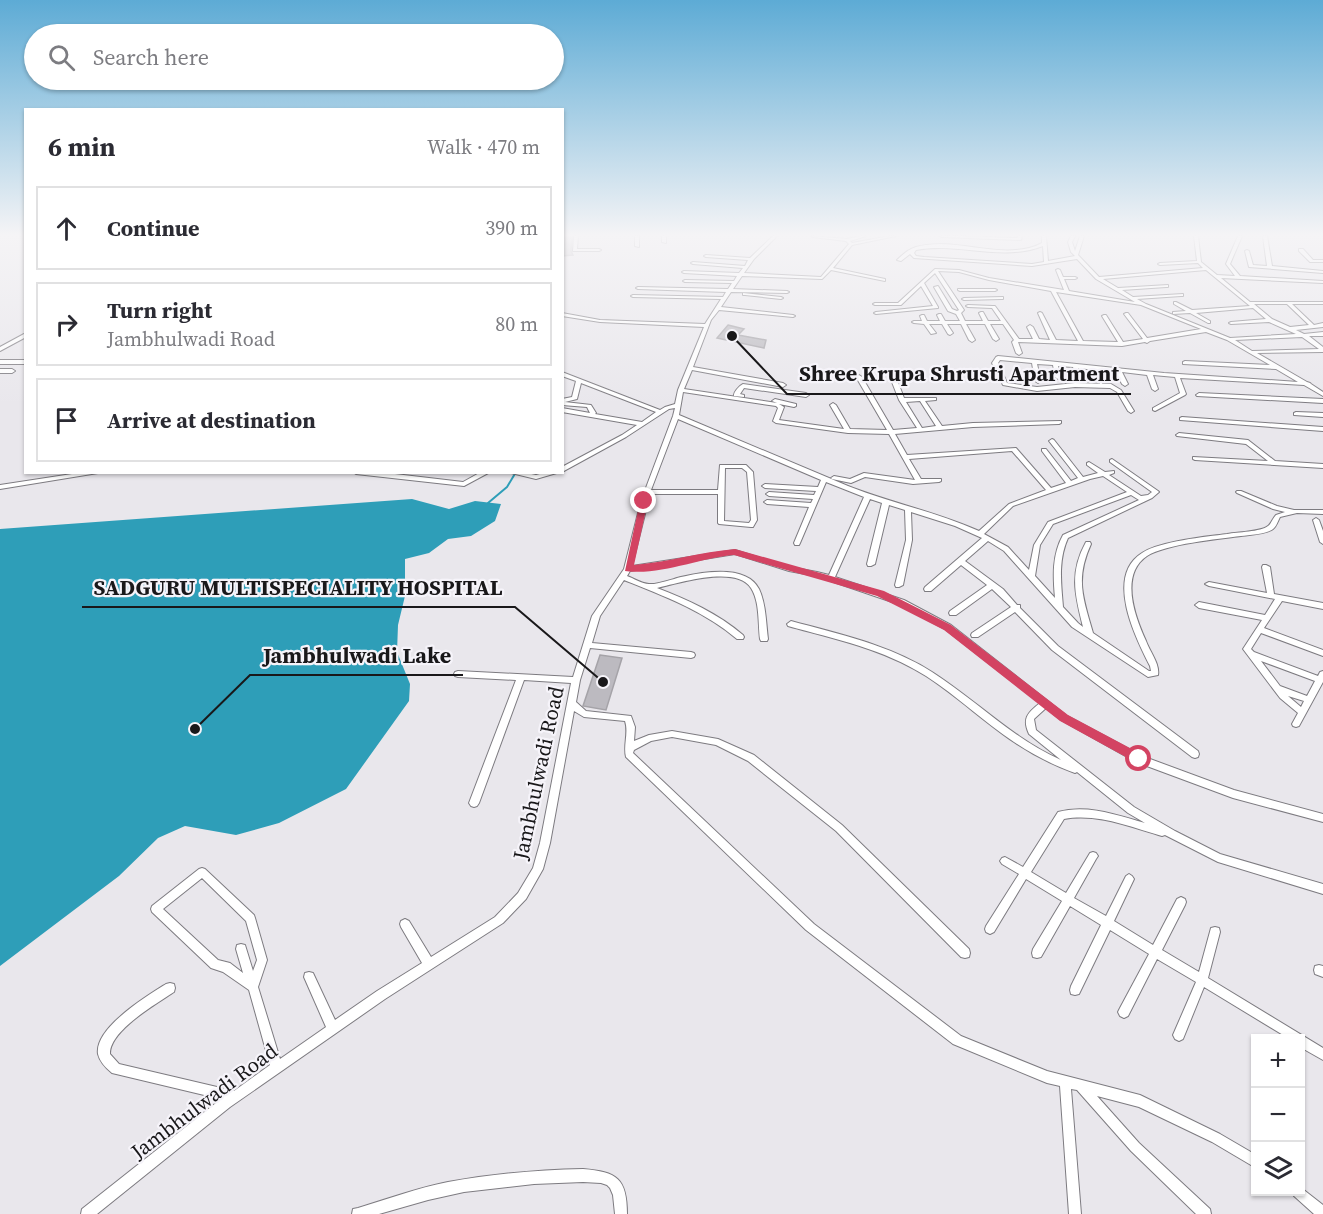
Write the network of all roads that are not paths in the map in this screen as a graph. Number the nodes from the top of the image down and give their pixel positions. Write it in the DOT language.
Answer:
graph roads {
  1 [pos="655,293"];
  2 [pos="728,293"];
  3 [pos="768,293"];
  4 [pos="912,293"];
  5 [pos="927,293"];
  6 [pos="939,293"];
  7 [pos="951,293"];
  8 [pos="997,293"];
  9 [pos="1054,293"];
  10 [pos="1071,293"];
  11 [pos="1124,293"];
  12 [pos="1236,293"];
  13 [pos="1181,295"];
  14 [pos="633,296"];
  15 [pos="781,298"];
  16 [pos="1001,298"];
  17 [pos="1133,298"];
  18 [pos="964,299"];
  19 [pos="1176,303"];
  20 [pos="1288,303"];
  21 [pos="1323,303"];
  22 [pos="874,304"];
  23 [pos="899,304"];
  24 [pos="1005,304"];
  25 [pos="1144,304"];
  26 [pos="1251,305"];
  27 [pos="968,306"];
  28 [pos="718,308"];
  29 [pos="905,310"];
  30 [pos="1189,311"];
  31 [pos="876,313"];
  32 [pos="958,313"];
  33 [pos="981,313"];
  34 [pos="1040,313"];
  35 [pos="1175,313"];
  36 [pos="564,314"];
  37 [pos="1126,314"];
  38 [pos="939,315"];
  39 [pos="793,316"];
  40 [pos="922,316"];
  41 [pos="1104,316"];
  42 [pos="1270,320"];
  43 [pos="914,321"];
  44 [pos="1208,322"];
  45 [pos="927,323"];
  46 [pos="946,323"];
  47 [pos="1005,323"];
  48 [pos="1231,323"];
  49 [pos="964,324"];
  50 [pos="986,324"];
  51 [pos="1323,325"];
  52 [pos="707,326"];
  53 [pos="1313,326"];
  54 [pos="1030,327"];
  55 [pos="1288,329"];
  56 [pos="1207,330"];
  57 [pos="933,333"];
  58 [pos="950,333"];
  59 [pos="1323,334"];
  60 [pos="24,335"];
  61 [pos="1305,336"];
  62 [pos="996,339"];
  63 [pos="1229,339"];
  64 [pos="972,340"];
  65 [pos="1017,340"];
  66 [pos="1037,341"];
  67 [pos="1148,341"];
  68 [pos="1054,342"];
  69 [pos="1082,343"];
  70 [pos="1122,344"];
  71 [pos="0,349"];
  72 [pos="1323,349"];
  73 [pos="1251,352"];
  74 [pos="1019,353"];
  75 [pos="0,362"];
  76 [pos="24,362"];
  77 [pos="1034,362"];
  78 [pos="1185,363"];
  79 [pos="1055,364"];
  80 [pos="1202,364"];
  81 [pos="1075,366"];
  82 [pos="1280,367"];
  83 [pos="690,368"];
  84 [pos="1097,368"];
  85 [pos="1118,370"];
  86 [pos="0,371"];
  87 [pos="12,371"];
  88 [pos="1149,373"];
  89 [pos="564,375"];
  90 [pos="1177,376"];
  91 [pos="860,377"];
  92 [pos="893,377"];
  93 [pos="1058,377"];
  94 [pos="1211,379"];
  95 [pos="579,380"];
  96 [pos="1081,380"];
  97 [pos="1038,381"];
  98 [pos="1101,382"];
  99 [pos="1125,384"];
  100 [pos="1308,384"];
  101 [pos="783,385"];
  102 [pos="1155,389"];
  103 [pos="681,390"];
  104 [pos="1323,394"];
  105 [pos="806,395"];
  106 [pos="1199,395"];
  107 [pos="734,396"];
  108 [pos="934,399"];
  109 [pos="902,400"];
  110 [pos="922,400"];
  111 [pos="1323,400"];
  112 [pos="564,401"];
  113 [pos="564,401"];
  114 [pos="678,405"];
  115 [pos="794,405"];
  116 [pos="833,405"];
  117 [pos="1155,409"];
  118 [pos="564,410"];
  119 [pos="1131,411"];
  120 [pos="661,412"];
  121 [pos="593,413"];
  122 [pos="1296,414"];
  123 [pos="1323,415"];
  124 [pos="676,416"];
  125 [pos="1182,419"];
  126 [pos="1059,422"];
  127 [pos="644,424"];
  128 [pos="940,428"];
  129 [pos="1323,429"];
  130 [pos="921,430"];
  131 [pos="848,431"];
  132 [pos="893,432"];
  133 [pos="1179,435"];
  134 [pos="1052,441"];
  135 [pos="1044,450"];
  136 [pos="906,457"];
  137 [pos="1196,458"];
  138 [pos="1112,461"];
  139 [pos="1272,461"];
  140 [pos="1089,464"];
  141 [pos="1323,466"];
  142 [pos="564,469"];
  143 [pos="1112,472"];
  144 [pos="88,474"];
  145 [pos="374,474"];
  146 [pos="483,474"];
  147 [pos="520,474"];
  148 [pos="548,474"];
  149 [pos="1102,474"];
  150 [pos="825,478"];
  151 [pos="1082,478"];
  152 [pos="939,480"];
  153 [pos="919,481"];
  154 [pos="1069,483"];
  155 [pos="765,486"];
  156 [pos="0,487"];
  157 [pos="1050,491"];
  158 [pos="648,492"];
  159 [pos="721,492"];
  160 [pos="1239,492"];
  161 [pos="819,493"];
  162 [pos="1130,493"];
  163 [pos="868,496"];
  164 [pos="1150,497"];
  165 [pos="886,502"];
  166 [pos="814,505"];
  167 [pos="908,510"];
  168 [pos="1294,512"];
  169 [pos="1323,512"];
  170 [pos="1316,520"];
  171 [pos="983,536"];
  172 [pos="1322,539"];
  173 [pos="797,543"];
  174 [pos="1088,544"];
  175 [pos="962,562"];
  176 [pos="871,564"];
  177 [pos="1266,567"];
  178 [pos="628,568"];
  179 [pos="1030,577"];
  180 [pos="623,578"];
  181 [pos="831,578"];
  182 [pos="1209,584"];
  183 [pos="898,585"];
  184 [pos="992,585"];
  185 [pos="648,587"];
  186 [pos="928,589"];
  187 [pos="1275,596"];
  188 [pos="1199,605"];
  189 [pos="1323,606"];
  190 [pos="1017,607"];
  191 [pos="1059,608"];
  192 [pos="953,613"];
  193 [pos="1266,618"];
  194 [pos="791,624"];
  195 [pos="1259,629"];
  196 [pos="1089,634"];
  197 [pos="975,635"];
  198 [pos="740,637"];
  199 [pos="764,639"];
  200 [pos="587,645"];
  201 [pos="1323,653"];
  202 [pos="691,655"];
  203 [pos="1252,655"];
  204 [pos="458,674"];
  205 [pos="521,677"];
  206 [pos="1322,677"];
  207 [pos="576,680"];
  208 [pos="1277,689"];
  209 [pos="1309,700"];
  210 [pos="572,704"];
  211 [pos="1045,704"];
  212 [pos="1302,712"];
  213 [pos="1296,724"];
  214 [pos="629,748"];
  215 [pos="1195,754"];
  216 [pos="1081,771"];
  217 [pos="474,803"];
  218 [pos="1323,818"];
  219 [pos="1172,834"];
  220 [pos="1093,856"];
  221 [pos="1005,861"];
  222 [pos="1024,873"];
  223 [pos="1129,879"];
  224 [pos="1323,889"];
  225 [pos="1066,898"];
  226 [pos="1181,902"];
  227 [pos="405,924"];
  228 [pos="1109,924"];
  229 [pos="990,929"];
  230 [pos="1215,932"];
  231 [pos="241,949"];
  232 [pos="1155,952"];
  233 [pos="965,953"];
  234 [pos="1037,953"];
  235 [pos="429,964"];
  236 [pos="309,978"];
  237 [pos="1202,980"];
  238 [pos="253,987"];
  239 [pos="170,988"];
  240 [pos="1075,990"];
  241 [pos="1124,1012"];
  242 [pos="333,1029"];
  243 [pos="1291,1034"];
  244 [pos="1179,1035"];
  245 [pos="1305,1043"];
  246 [pos="1323,1054"];
  247 [pos="277,1068"];
  248 [pos="1065,1082"];
  249 [pos="1080,1085"];
  250 [pos="236,1097"];
  251 [pos="1251,1159"];
  252 [pos="1304,1196"];
  253 [pos="1323,1213"];
  254 [pos="87,1214"];
  255 [pos="358,1214"];
  256 [pos="621,1214"];
  257 [pos="1075,1214"];
  258 [pos="1205,1214"];
  1 -- 14 [label="street"];
  2 -- 28 [label="street, Jambhulwadi Road"];
  3 -- 15 [label="street"];
  4 -- 23 [label="street"];
  5 -- 29 [label="street"];
  6 -- 32 [label="street"];
  7 -- 32 [label="street"];
  8 -- 16 [label="street"];
  9 -- 69 [label="street"];
  10 -- 25 [label="street"];
  11 -- 17 [label="street"];
  12 -- 26 [label="street"];
  13 -- 17 [label="street"];
  16 -- 18 [label="street"];
  16 -- 24 [label="street"];
  17 -- 25 [label="street"];
  19 -- 30 [label="street"];
  20 -- 21 [label="street"];
  20 -- 26 [label="street"];
  20 -- 53 [label="street"];
  22 -- 23 [label="street"];
  23 -- 29 [label="street"];
  25 -- 56 [label="street"];
  26 -- 30 [label="street"];
  26 -- 42 [label="street"];
  27 -- 47 [label="street"];
  28 -- 39 [label="street"];
  28 -- 52 [label="street, Jambhulwadi Road"];
  29 -- 31 [label="street"];
  30 -- 35 [label="street"];
  30 -- 44 [label="street"];
  32 -- 49 [label="street"];
  33 -- 50 [label="street"];
  34 -- 68 [label="street"];
  36 -- 52 [label="street"];
  37 -- 67 [label="street"];
  38 -- 46 [label="street"];
  40 -- 45 [label="street"];
  41 -- 70 [label="street"];
  42 -- 48 [label="street"];
  42 -- 55 [label="street"];
  43 -- 45 [label="street"];
  45 -- 46 [label="street"];
  45 -- 57 [label="street"];
  46 -- 49 [label="street"];
  46 -- 58 [label="street"];
  47 -- 50 [label="street"];
  47 -- 65 [label="street"];
  49 -- 50 [label="street"];
  49 -- 64 [label="street"];
  50 -- 62 [label="street"];
  51 -- 53 [label="street"];
  52 -- 83 [label="street, Jambhulwadi Road"];
  53 -- 55 [label="street"];
  54 -- 66 [label="street"];
  55 -- 61 [label="street"];
  56 -- 63 [label="street"];
  56 -- 67 [label="street"];
  59 -- 61 [label="street"];
  60 -- 71 [label="street"];
  61 -- 63 [label="street"];
  61 -- 72 [label="street"];
  63 -- 73 [label="street"];
  65 -- 66 [label="street"];
  65 -- 74 [label="street"];
  66 -- 68 [label="street"];
  67 -- 70 [label="street"];
  68 -- 69 [label="street"];
  69 -- 70 [label="street"];
  72 -- 73 [label="street"];
  73 -- 82 [label="street"];
  75 -- 76 [label="street"];
  77 -- 79 [label="street"];
  77 -- 97 [label="street"];
  77 -- 119 [label="street"];
  78 -- 80 [label="street"];
  79 -- 81 [label="street"];
  79 -- 93 [label="street"];
  80 -- 82 [label="street"];
  80 -- 94 [label="street"];
  81 -- 84 [label="street"];
  81 -- 96 [label="street"];
  82 -- 100 [label="street"];
  83 -- 101 [label="street"];
  83 -- 103 [label="street, Jambhulwadi Road"];
  84 -- 85 [label="street"];
  84 -- 98 [label="street"];
  85 -- 88 [label="street"];
  85 -- 99 [label="street"];
  86 -- 87 [label="street"];
  88 -- 90 [label="street"];
  88 -- 102 [label="street"];
  89 -- 95 [label="street"];
  90 -- 94 [label="street"];
  90 -- 117 [label="street"];
  91 -- 132 [label="street"];
  92 -- 109 [label="street"];
  94 -- 100 [label="street"];
  95 -- 112 [label="street"];
  95 -- 120 [label="street"];
  100 -- 104 [label="street"];
  103 -- 107 [label="street"];
  103 -- 114 [label="street, Jambhulwadi Road"];
  105 -- 107 [label="street"];
  106 -- 111 [label="street"];
  107 -- 115 [label="street"];
  107 -- 131 [label="street"];
  108 -- 110 [label="street"];
  109 -- 110 [label="street"];
  109 -- 130 [label="street"];
  110 -- 128 [label="street"];
  113 -- 121 [label="street"];
  114 -- 120 [label="street"];
  114 -- 124 [label="street, Jambhulwadi Road"];
  116 -- 131 [label="street"];
  118 -- 121 [label="street"];
  120 -- 127 [label="street"];
  121 -- 127 [label="street"];
  122 -- 123 [label="street"];
  124 -- 150 [label="street"];
  124 -- 158 [label="street, Jambhulwadi Road"];
  125 -- 129 [label="street"];
  126 -- 128 [label="street"];
  127 -- 142 [label="street"];
  128 -- 130 [label="street"];
  130 -- 132 [label="street"];
  131 -- 132 [label="street"];
  132 -- 136 [label="street"];
  133 -- 139 [label="street"];
  134 -- 151 [label="street"];
  135 -- 154 [label="street"];
  136 -- 153 [label="street"];
  136 -- 157 [label="street"];
  137 -- 139 [label="street"];
  138 -- 164 [label="street"];
  139 -- 141 [label="street"];
  140 -- 149 [label="street"];
  143 -- 149 [label="street"];
  144 -- 156 [label="street"];
  145 -- 146 [label="street"];
  147 -- 148 [label="street"];
  149 -- 151 [label="street"];
  149 -- 162 [label="street"];
  150 -- 153 [label="street"];
  150 -- 161 [label="street"];
  150 -- 163 [label="street"];
  151 -- 154 [label="street"];
  152 -- 153 [label="street"];
  154 -- 157 [label="street"];
  155 -- 161 [label="street"];
  157 -- 171 [label="street"];
  158 -- 159 [label="street"];
  158 -- 178 [label="street, Jambhulwadi Road"];
  159 -- 159 [label="street"];
  160 -- 168 [label="street"];
  161 -- 166 [label="street"];
  161 -- 166 [label="street"];
  162 -- 164 [label="street"];
  162 -- 179 [label="street"];
  163 -- 165 [label="street"];
  163 -- 181 [label="street"];
  164 -- 191 [label="street"];
  165 -- 167 [label="street"];
  165 -- 176 [label="street"];
  166 -- 173 [label="street"];
  167 -- 171 [label="street"];
  167 -- 183 [label="street"];
  168 -- 169 [label="street"];
  168 -- 196 [label="street"];
  170 -- 172 [label="street"];
  171 -- 175 [label="street"];
  171 -- 179 [label="street"];
  174 -- 196 [label="street"];
  175 -- 184 [label="street"];
  175 -- 186 [label="street"];
  177 -- 187 [label="street"];
  178 -- 180 [label="street, Jambhulwadi Road"];
  178 -- 181 [label="street"];
  179 -- 191 [label="street"];
  180 -- 185 [label="street"];
  180 -- 200 [label="street, Jambhulwadi Road"];
  181 -- 211 [label="street"];
  182 -- 187 [label="street"];
  184 -- 190 [label="street"];
  184 -- 192 [label="street"];
  185 -- 198 [label="street"];
  185 -- 199 [label="street"];
  187 -- 189 [label="street"];
  187 -- 193 [label="street"];
  188 -- 193 [label="street"];
  190 -- 197 [label="street"];
  190 -- 215 [label="street"];
  191 -- 196 [label="street"];
  193 -- 195 [label="street"];
  194 -- 216 [label="street"];
  195 -- 201 [label="street"];
  195 -- 203 [label="street"];
  200 -- 202 [label="street"];
  200 -- 207 [label="street, Jambhulwadi Road"];
  203 -- 206 [label="street"];
  203 -- 208 [label="street"];
  204 -- 205 [label="street"];
  205 -- 207 [label="street"];
  205 -- 217 [label="street"];
  206 -- 209 [label="street"];
  207 -- 210 [label="street, Jambhulwadi Road"];
  208 -- 209 [label="street"];
  208 -- 212 [label="street"];
  209 -- 212 [label="street"];
  210 -- 214 [label="street"];
  210 -- 235 [label="street, Jambhulwadi Road"];
  211 -- 216 [label="street"];
  211 -- 218 [label="street"];
  212 -- 213 [label="street"];
  214 -- 233 [label="street"];
  214 -- 248 [label="street"];
  216 -- 219 [label="street"];
  219 -- 222 [label="street"];
  219 -- 224 [label="street"];
  220 -- 225 [label="street"];
  221 -- 222 [label="street"];
  222 -- 225 [label="street"];
  222 -- 229 [label="street"];
  223 -- 228 [label="street"];
  225 -- 228 [label="street"];
  225 -- 234 [label="street"];
  226 -- 232 [label="street"];
  227 -- 235 [label="street"];
  228 -- 232 [label="street"];
  228 -- 240 [label="street"];
  230 -- 237 [label="street"];
  231 -- 238 [label="street"];
  232 -- 237 [label="street"];
  232 -- 241 [label="street"];
  235 -- 242 [label="street, Jambhulwadi Road"];
  236 -- 242 [label="street"];
  237 -- 243 [label="street"];
  237 -- 244 [label="street"];
  238 -- 238 [label="street"];
  238 -- 247 [label="street"];
  239 -- 250 [label="street"];
  242 -- 247 [label="street, Jambhulwadi Road"];
  245 -- 246 [label="street"];
  247 -- 250 [label="street, Jambhulwadi Road"];
  248 -- 249 [label="street"];
  248 -- 257 [label="street"];
  249 -- 251 [label="street"];
  249 -- 258 [label="street"];
  250 -- 254 [label="street, Jambhulwadi Road"];
  252 -- 253 [label="street"];
  255 -- 256 [label="street"];
}
